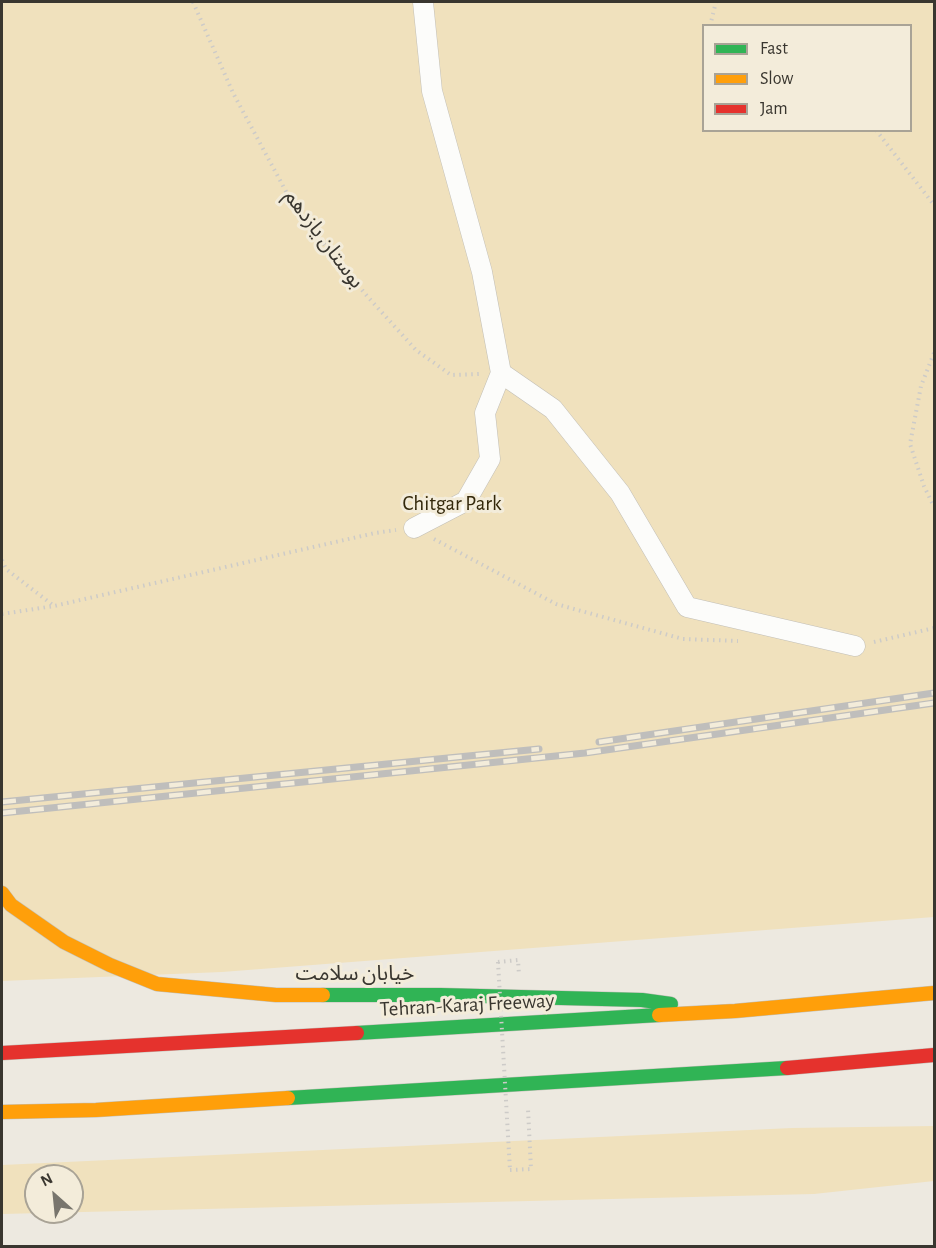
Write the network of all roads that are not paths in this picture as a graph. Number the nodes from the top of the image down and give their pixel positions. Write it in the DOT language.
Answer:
graph roads {
  1 [pos="423,2"];
  2 [pos="501,373"];
  3 [pos="414,528"];
  4 [pos="855,646"];
  5 [pos="2,893"];
  6 [pos="934,993"];
  7 [pos="735,1011"];
  8 [pos="2,1053"];
  9 [pos="934,1055"];
  10 [pos="2,1112"];
  1 -- 2 [label="street"];
  2 -- 3 [label="street"];
  2 -- 4 [label="street"];
  5 -- 7 [label="main road, خیابان سلامت"];
  6 -- 7 [label="main road, Tehran-Karaj Freeway"];
  7 -- 8 [label="main road, Tehran-Karaj Freeway"];
  9 -- 10 [label="main road"];
}
